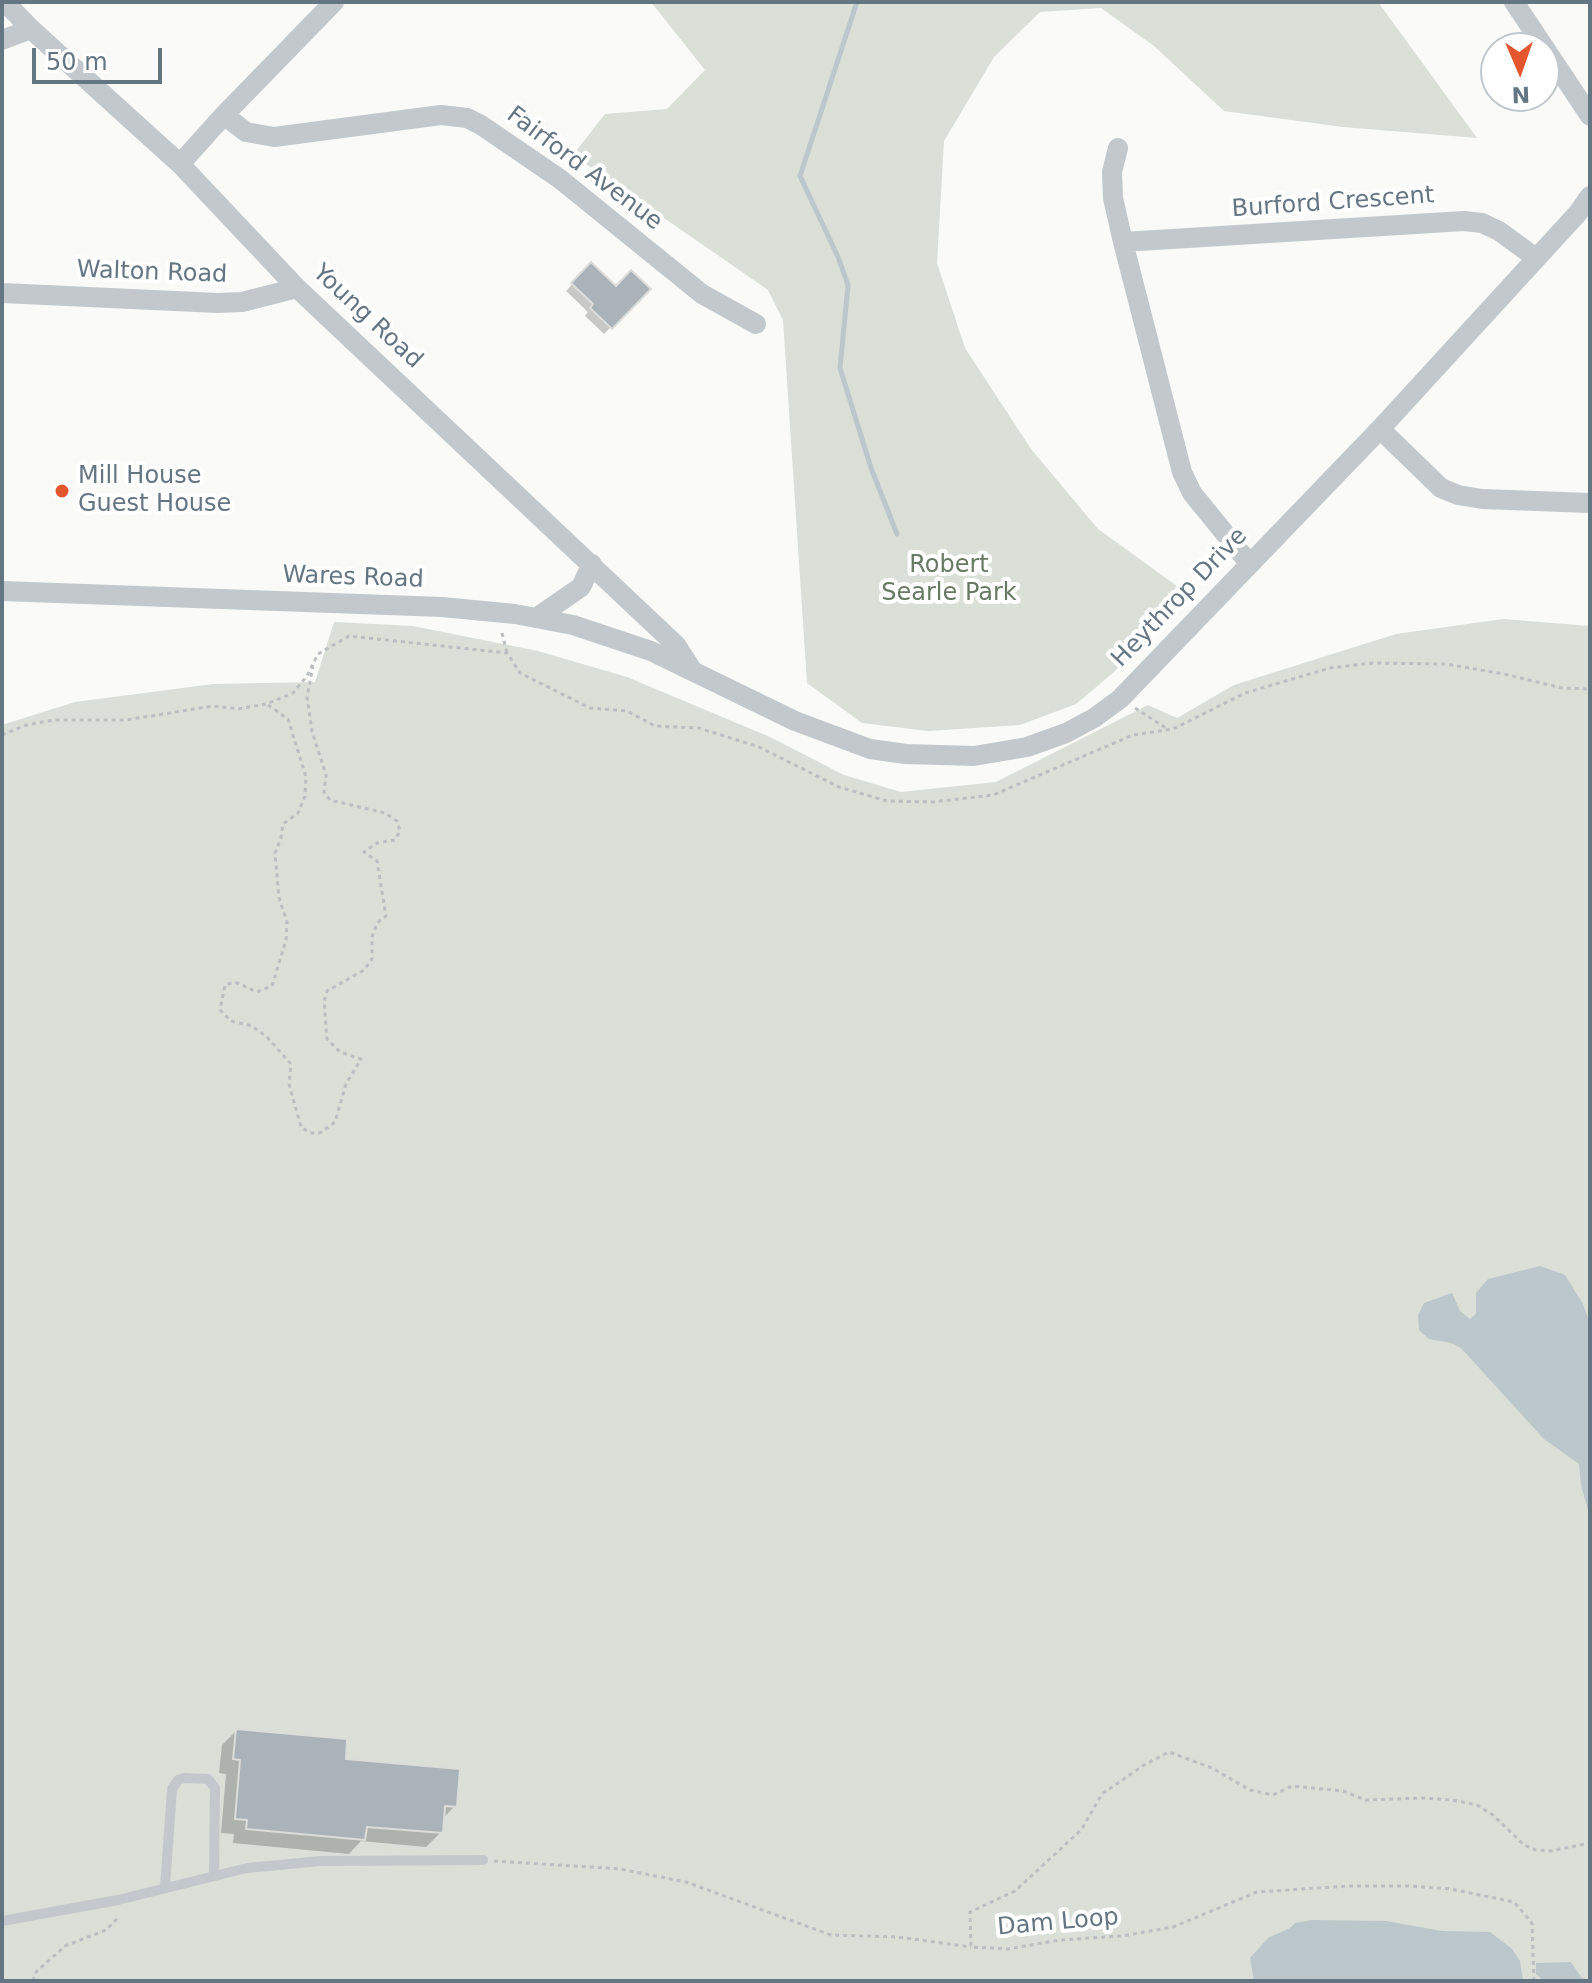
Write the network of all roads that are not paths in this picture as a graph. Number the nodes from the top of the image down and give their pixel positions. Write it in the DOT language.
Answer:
graph roads {
  1 [pos="5,2"];
  2 [pos="334,2"];
  3 [pos="1514,2"];
  4 [pos="31,29"];
  5 [pos="2,40"];
  6 [pos="224,115"];
  7 [pos="1590,116"];
  8 [pos="1118,148"];
  9 [pos="180,164"];
  10 [pos="1586,211"];
  11 [pos="1123,242"];
  12 [pos="1536,258"];
  13 [pos="297,288"];
  14 [pos="2,293"];
  15 [pos="756,324"];
  16 [pos="1380,429"];
  17 [pos="1590,503"];
  18 [pos="1249,563"];
  19 [pos="592,564"];
  20 [pos="2,591"];
  21 [pos="536,618"];
  22 [pos="692,670"];
  23 [pos="483,1860"];
  24 [pos="214,1875"];
  25 [pos="165,1887"];
  26 [pos="2,1921"];
  1 -- 4 [label="street, Young Road"];
  2 -- 6 [label="street"];
  3 -- 7 [label="street"];
  4 -- 5 [label="street"];
  4 -- 9 [label="street, Young Road"];
  6 -- 9 [label="street"];
  6 -- 15 [label="street, Fairford Avenue"];
  8 -- 11 [label="street"];
  9 -- 13 [label="street, Young Road"];
  10 -- 12 [label="street, Heythrop Drive"];
  11 -- 12 [label="street, Burford Crescent"];
  11 -- 18 [label="street"];
  12 -- 16 [label="street, Heythrop Drive"];
  13 -- 14 [label="street, Walton Road"];
  13 -- 19 [label="street, Young Road"];
  16 -- 17 [label="street"];
  16 -- 18 [label="street, Heythrop Drive"];
  18 -- 22 [label="street, Heythrop Drive"];
  19 -- 21 [label="street"];
  19 -- 22 [label="street, Young Road"];
  20 -- 21 [label="street, Wares Road"];
  21 -- 22 [label="street, Wares Road"];
  23 -- 24 [label="lane"];
  24 -- 25 [label="lane"];
  24 -- 25 [label="lane"];
  25 -- 26 [label="lane"];
}
